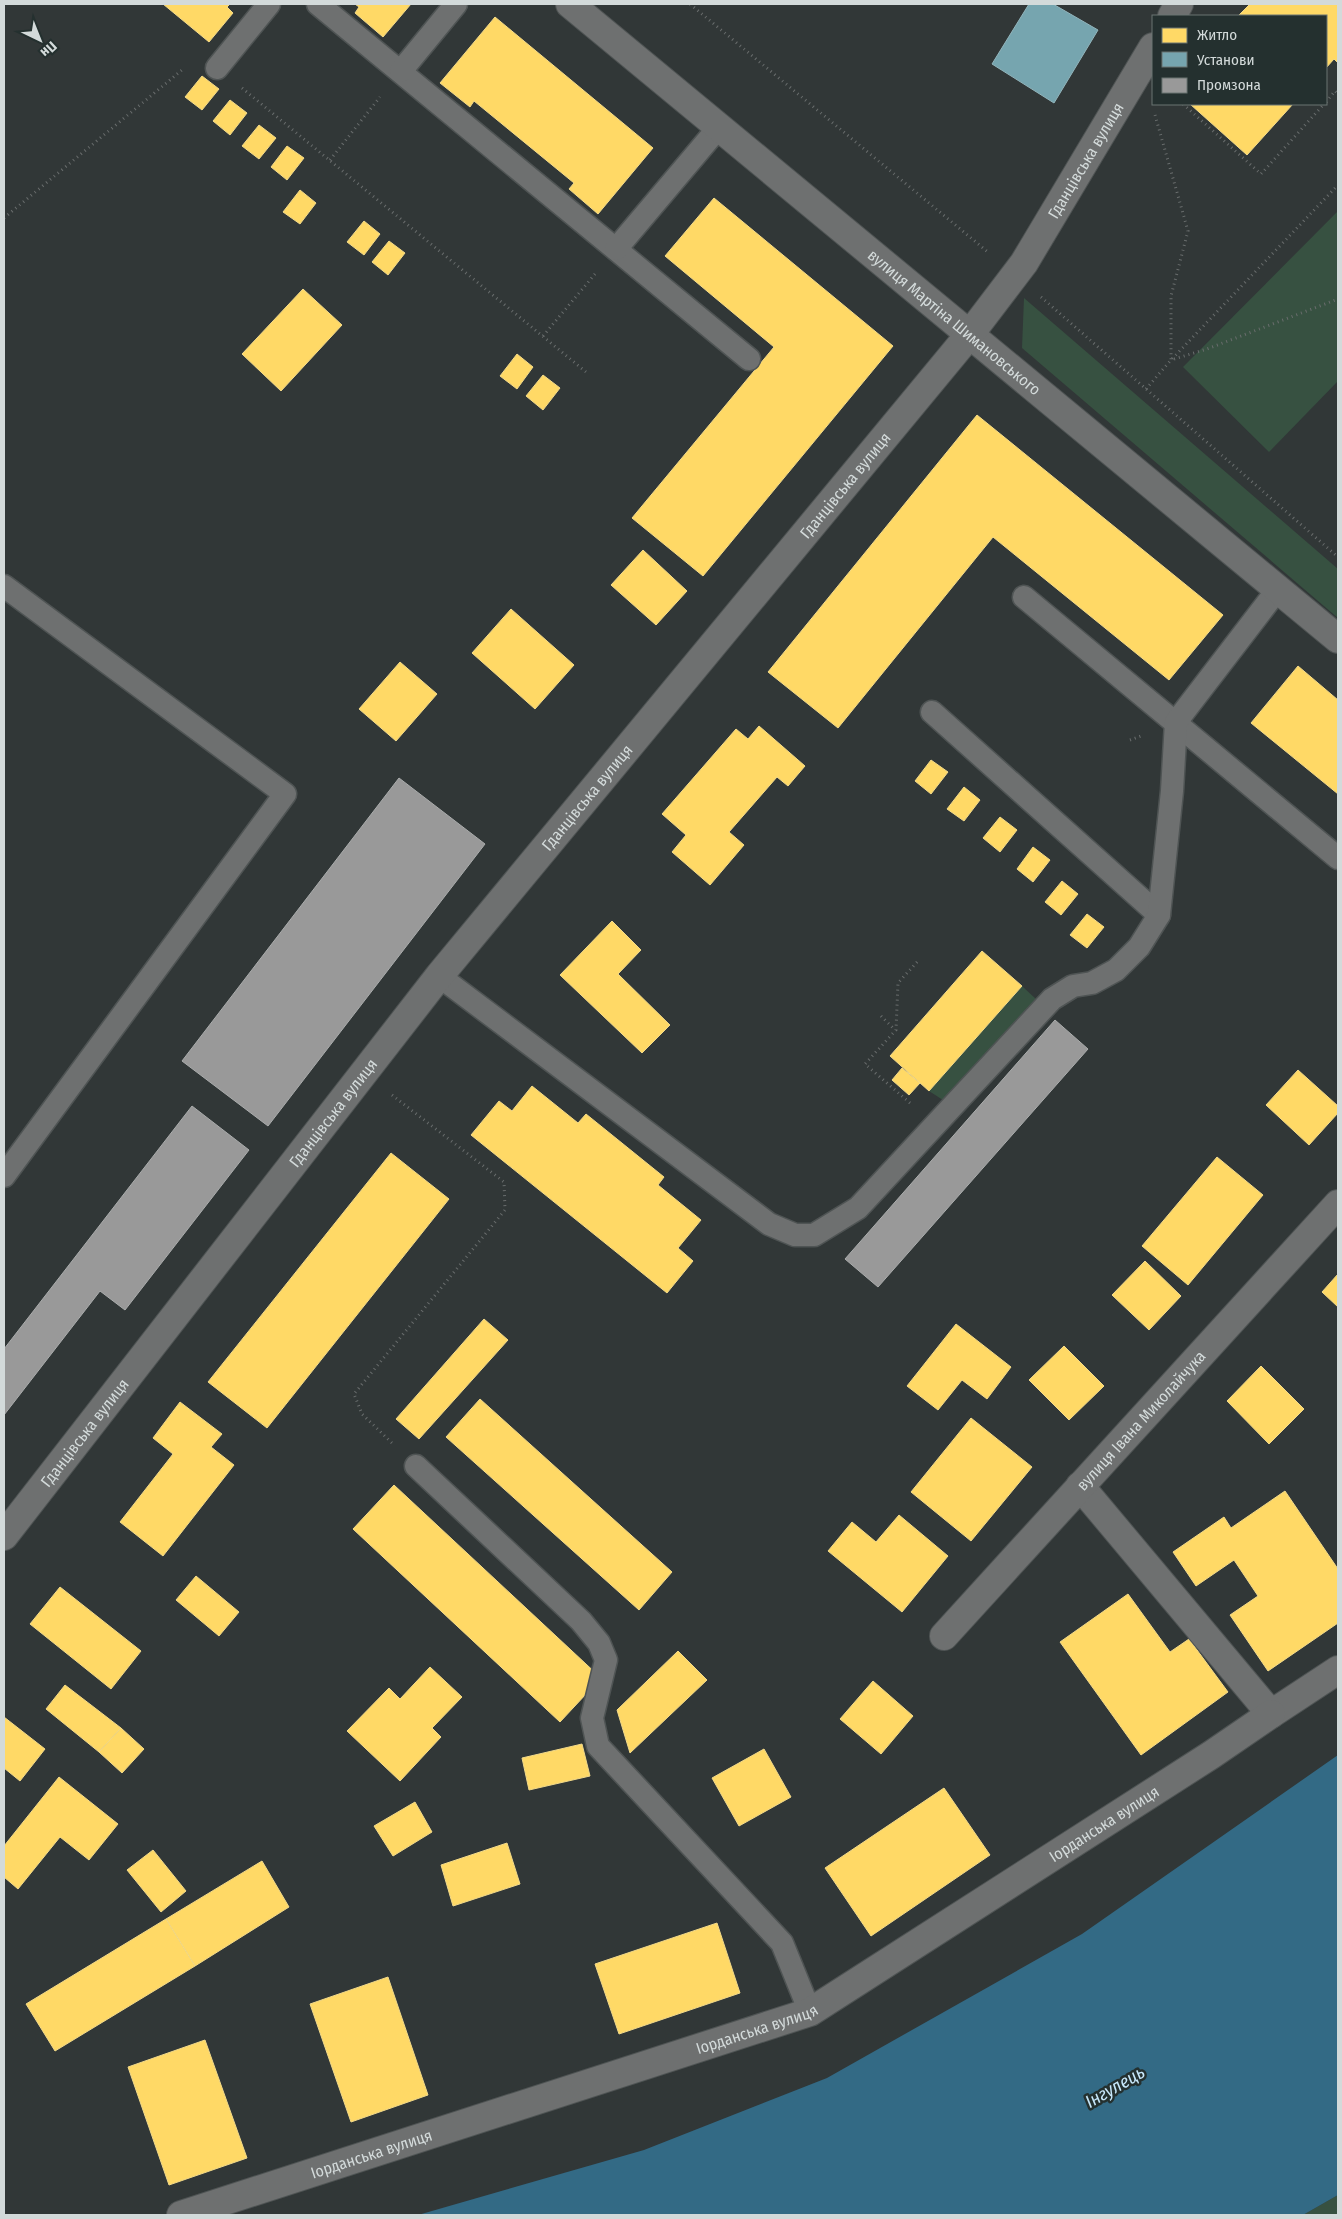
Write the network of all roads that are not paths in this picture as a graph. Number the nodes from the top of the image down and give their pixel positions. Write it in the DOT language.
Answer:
graph roads {
  1 [pos="269,4"];
  2 [pos="318,4"];
  3 [pos="456,4"];
  4 [pos="570,4"];
  5 [pos="1179,4"];
  6 [pos="1173,15"];
  7 [pos="1147,57"];
  8 [pos="217,68"];
  9 [pos="401,71"];
  10 [pos="719,127"];
  11 [pos="616,249"];
  12 [pos="970,334"];
  13 [pos="750,359"];
  14 [pos="4,586"];
  15 [pos="1278,589"];
  16 [pos="1024,597"];
  17 [pos="1338,639"];
  18 [pos="932,712"];
  19 [pos="1176,722"];
  20 [pos="1338,858"];
  21 [pos="1159,915"];
  22 [pos="439,976"];
  23 [pos="4,1176"];
  24 [pos="1338,1204"];
  25 [pos="416,1466"];
  26 [pos="1080,1486"];
  27 [pos="4,1536"];
  28 [pos="944,1636"];
  29 [pos="1338,1670"];
  30 [pos="1271,1714"];
  31 [pos="810,2012"];
  32 [pos="181,2215"];
  1 -- 8 [label="lane"];
  2 -- 9 [label="lane"];
  3 -- 9 [label="lane"];
  4 -- 10 [label="street, вулиця Мартіна Шимановського"];
  5 -- 6 [label="street"];
  7 -- 12 [label="street, Гданцівська вулиця"];
  9 -- 11 [label="lane"];
  10 -- 11 [label="lane"];
  10 -- 12 [label="street, вулиця Мартіна Шимановського"];
  11 -- 13 [label="lane"];
  12 -- 15 [label="street, вулиця Мартіна Шимановського"];
  12 -- 22 [label="street, Гданцівська вулиця"];
  14 -- 23 [label="lane"];
  15 -- 17 [label="street, вулиця Мартіна Шимановського"];
  15 -- 19 [label="lane"];
  16 -- 19 [label="lane"];
  18 -- 21 [label="lane"];
  19 -- 20 [label="lane"];
  19 -- 21 [label="lane"];
  21 -- 22 [label="lane"];
  22 -- 27 [label="street, Гданцівська вулиця"];
  24 -- 26 [label="street, вулиця Івана Миколайчука"];
  25 -- 31 [label="lane"];
  26 -- 28 [label="street, вулиця Івана Миколайчука"];
  26 -- 30 [label="street"];
  29 -- 30 [label="street, Іорданська вулиця"];
  30 -- 31 [label="street, Іорданська вулиця"];
  31 -- 32 [label="street, Іорданська вулиця"];
}
